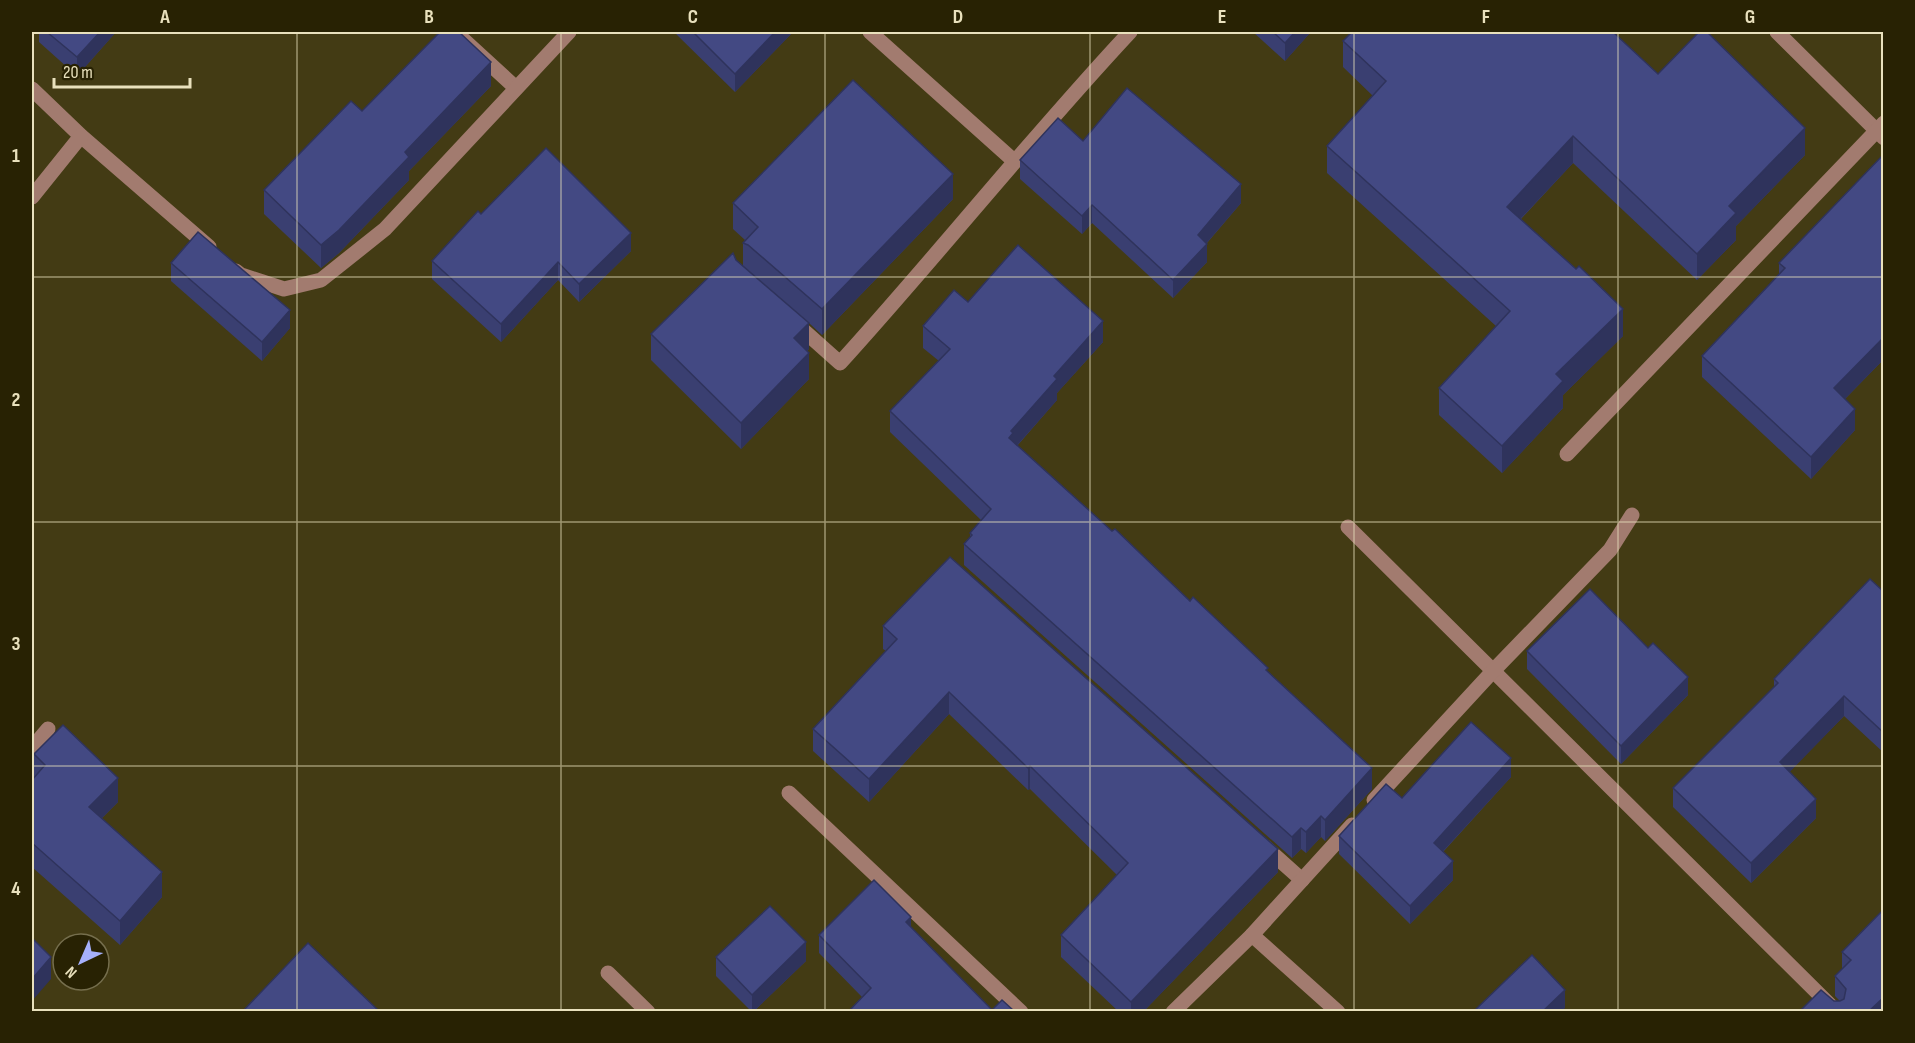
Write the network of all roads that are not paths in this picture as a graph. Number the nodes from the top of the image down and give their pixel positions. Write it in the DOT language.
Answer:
graph roads {
  1 [pos="455,32"];
  2 [pos="568,32"];
  3 [pos="870,32"];
  4 [pos="1130,32"];
  5 [pos="1777,32"];
  6 [pos="516,88"];
  7 [pos="32,89"];
  8 [pos="1881,131"];
  9 [pos="81,136"];
  10 [pos="1014,161"];
  11 [pos="32,197"];
  12 [pos="784,313"];
  13 [pos="1567,454"];
  14 [pos="1632,515"];
  15 [pos="1348,527"];
  16 [pos="1493,671"];
  17 [pos="48,729"];
  18 [pos="32,748"];
  19 [pos="789,793"];
  20 [pos="1252,836"];
  21 [pos="1302,880"];
  22 [pos="1252,935"];
  23 [pos="608,974"];
  24 [pos="648,1011"];
  25 [pos="1021,1011"];
  26 [pos="1173,1011"];
  27 [pos="1338,1011"];
  28 [pos="1837,1011"];
  1 -- 6 [label="street"];
  2 -- 6 [label="street"];
  3 -- 10 [label="street"];
  4 -- 10 [label="street"];
  5 -- 8 [label="street"];
  6 -- 9 [label="street"];
  7 -- 9 [label="street"];
  8 -- 13 [label="street"];
  9 -- 11 [label="street"];
  10 -- 12 [label="street"];
  14 -- 16 [label="street"];
  15 -- 16 [label="street"];
  16 -- 21 [label="street"];
  16 -- 28 [label="street"];
  17 -- 18 [label="street"];
  19 -- 25 [label="street"];
  20 -- 21 [label="street"];
  21 -- 22 [label="street"];
  22 -- 26 [label="street"];
  22 -- 27 [label="street"];
  23 -- 24 [label="street"];
}
